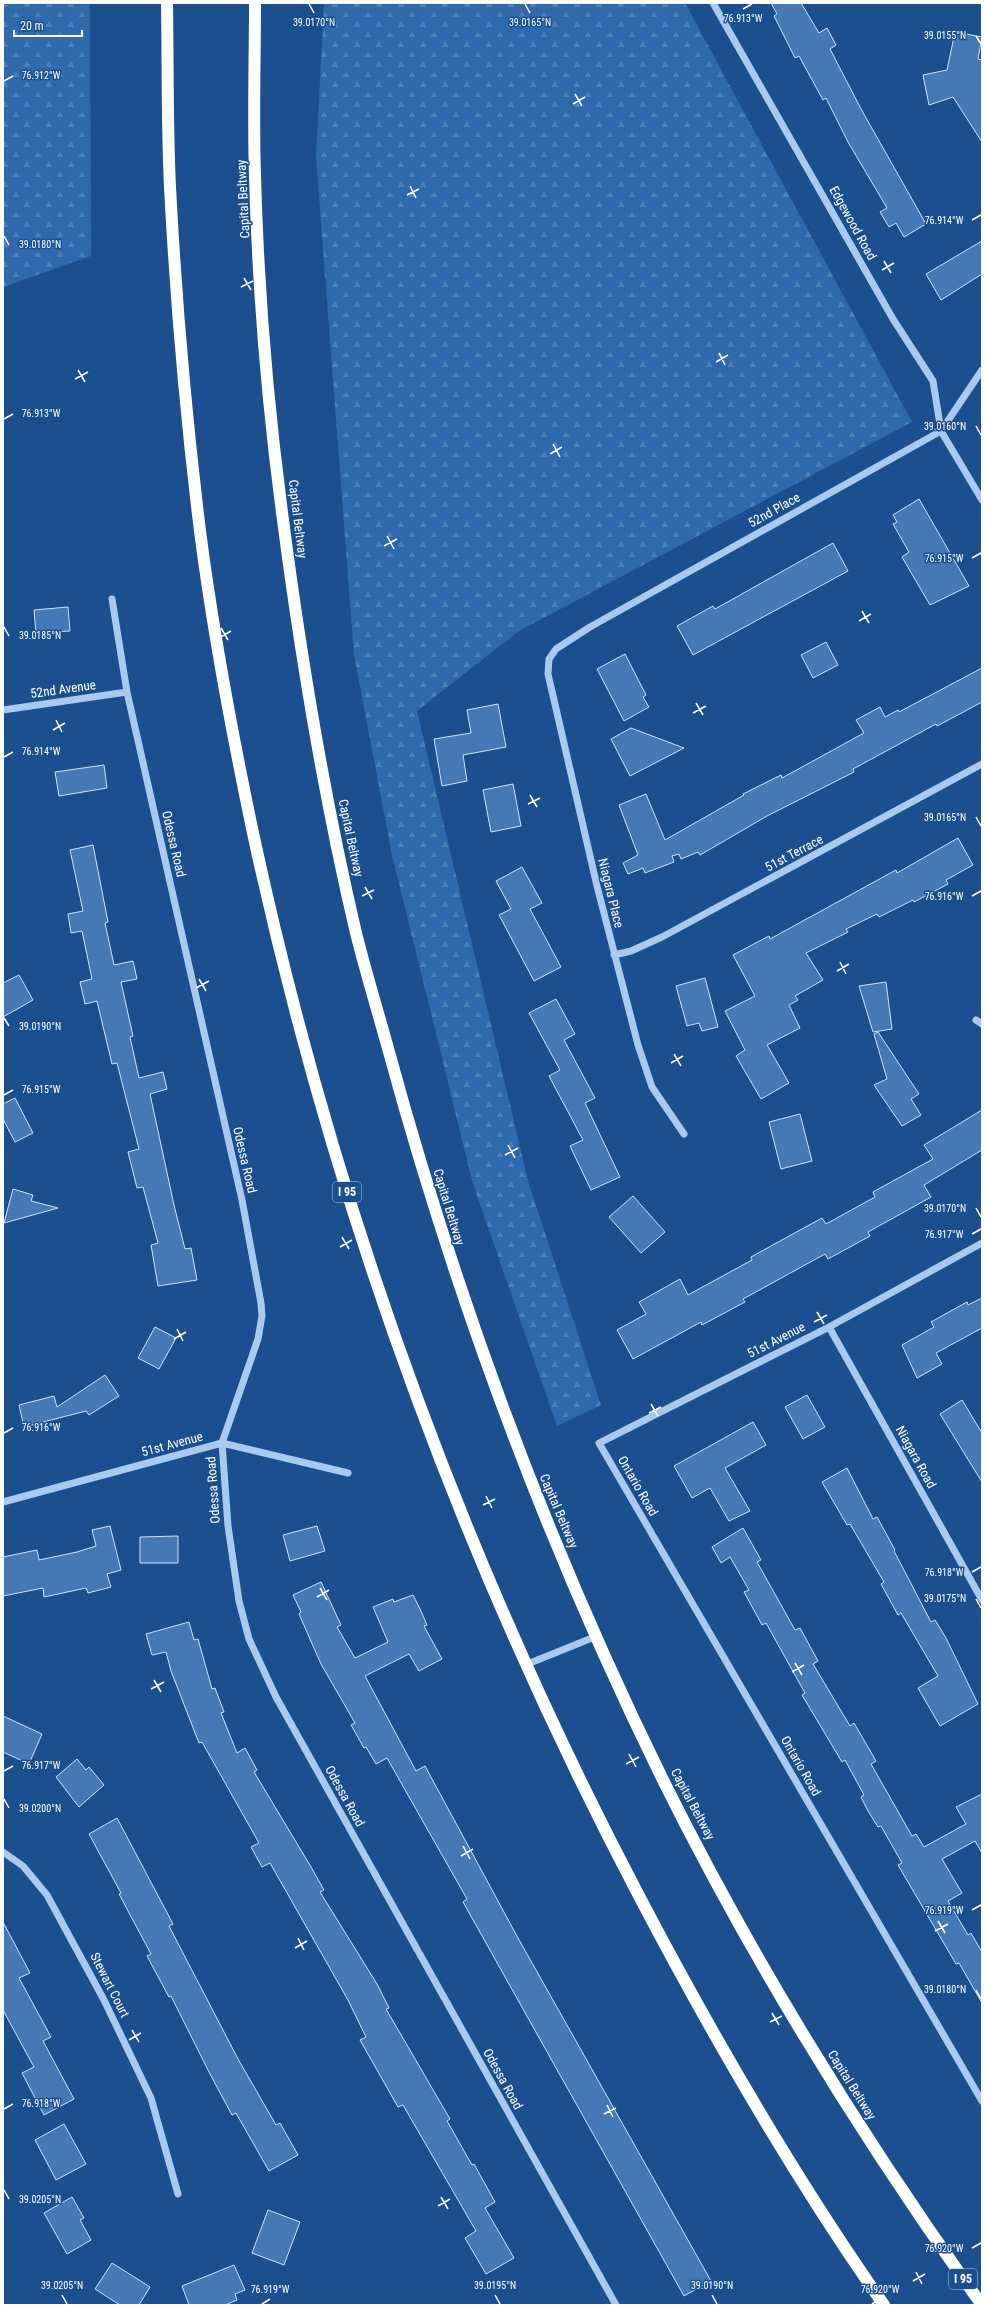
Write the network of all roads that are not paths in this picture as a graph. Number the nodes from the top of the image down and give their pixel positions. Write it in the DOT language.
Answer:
graph roads {
  1 [pos="167,3"];
  2 [pos="254,3"];
  3 [pos="713,3"];
  4 [pos="982,370"];
  5 [pos="942,431"];
  6 [pos="982,500"];
  7 [pos="112,599"];
  8 [pos="556,648"];
  9 [pos="128,692"];
  10 [pos="3,710"];
  11 [pos="982,764"];
  12 [pos="614,955"];
  13 [pos="684,1134"];
  14 [pos="982,1243"];
  15 [pos="829,1327"];
  16 [pos="222,1443"];
  17 [pos="599,1443"];
  18 [pos="348,1473"];
  19 [pos="3,1502"];
  20 [pos="982,1600"];
  21 [pos="596,1636"];
  22 [pos="525,1665"];
  23 [pos="3,1852"];
  24 [pos="982,2101"];
  25 [pos="178,2194"];
  26 [pos="616,2305"];
  27 [pos="884,2305"];
  28 [pos="982,2305"];
  1 -- 22 [label="highway, I 95"];
  2 -- 21 [label="highway, Capital Beltway / I 95"];
  3 -- 5 [label="street, Edgewood Road"];
  4 -- 5 [label="street, 52nd Place"];
  5 -- 6 [label="street, Edgewood Road"];
  5 -- 8 [label="street, 52nd Place"];
  7 -- 9 [label="street, Odessa Road"];
  8 -- 12 [label="street, Niagara Place"];
  9 -- 10 [label="street, 52nd Avenue"];
  9 -- 16 [label="street, Odessa Road"];
  11 -- 12 [label="street, 51st Terrace"];
  12 -- 13 [label="street, Niagara Place"];
  14 -- 15 [label="street, 51st Avenue"];
  15 -- 17 [label="street, 51st Avenue"];
  15 -- 20 [label="street, Niagara Road"];
  16 -- 18 [label="street, 51st Avenue"];
  16 -- 19 [label="street, 51st Avenue"];
  16 -- 26 [label="street, Odessa Road"];
  17 -- 24 [label="street, Ontario Road"];
  21 -- 22 [label="street"];
  21 -- 28 [label="highway, Capital Beltway / I 95"];
  22 -- 27 [label="highway, I 95"];
  23 -- 25 [label="street, Stewart Court"];
}
